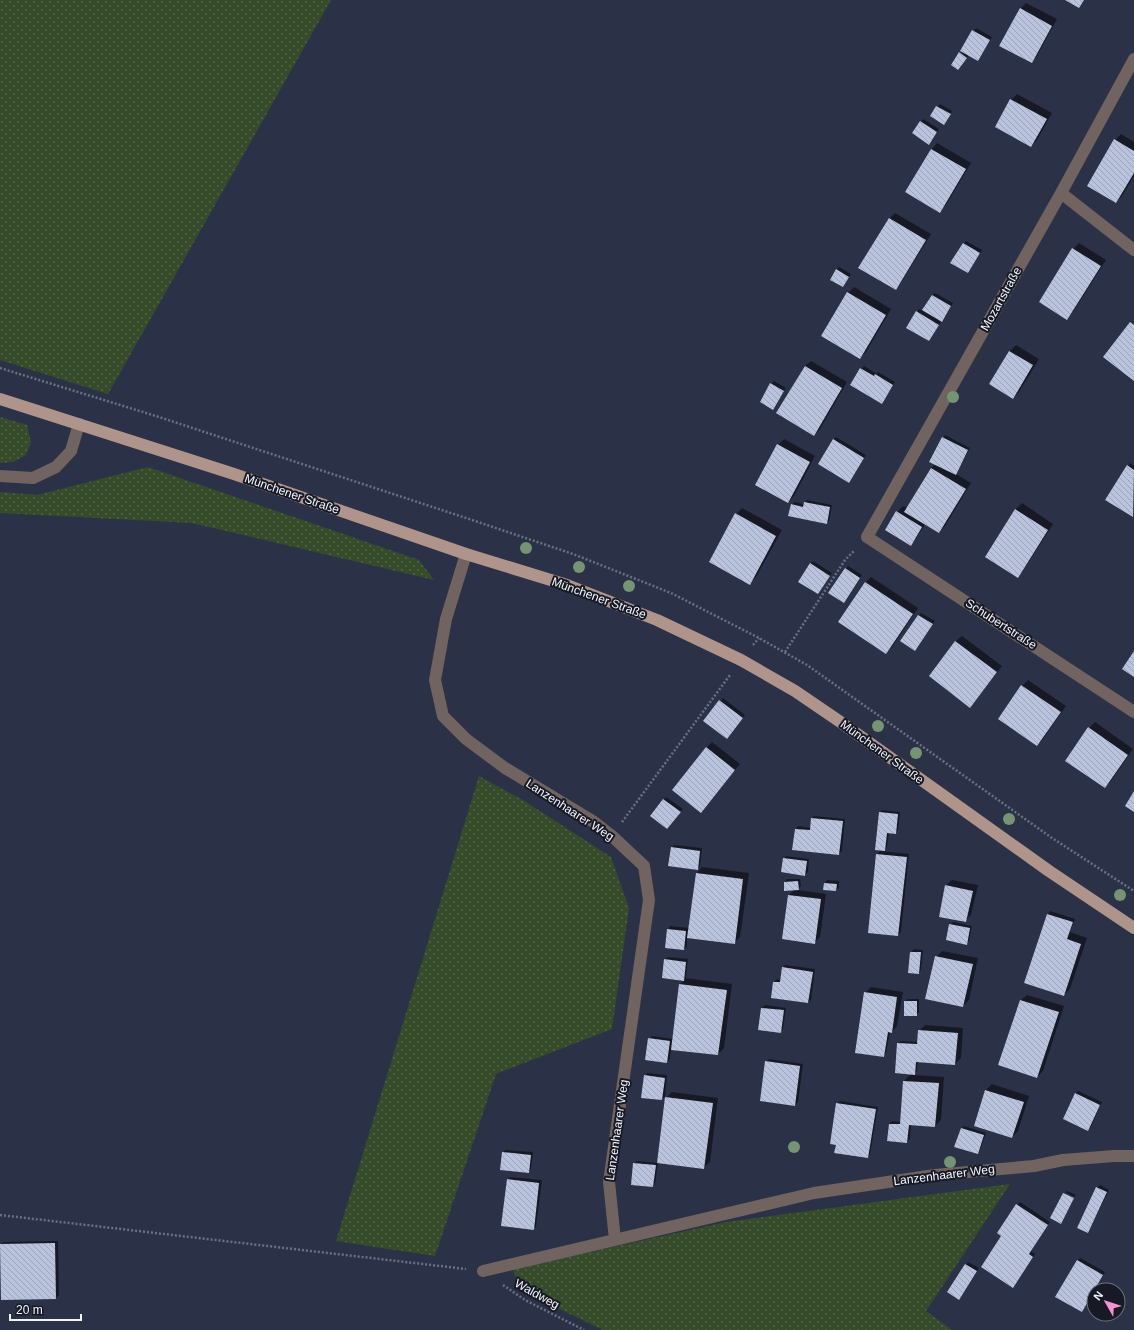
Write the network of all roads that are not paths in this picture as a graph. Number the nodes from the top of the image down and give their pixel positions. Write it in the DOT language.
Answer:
graph roads {
  1 [pos="1134,59"];
  2 [pos="1061,193"];
  3 [pos="1134,250"];
  4 [pos="0,399"];
  5 [pos="79,424"];
  6 [pos="0,476"];
  7 [pos="867,537"];
  8 [pos="466,554"];
  9 [pos="1134,712"];
  10 [pos="1134,928"];
  11 [pos="1134,1156"];
  12 [pos="615,1240"];
  13 [pos="482,1271"];
  1 -- 2 [label="street, Mozartstraße"];
  2 -- 3 [label="street"];
  2 -- 7 [label="street, Mozartstraße"];
  4 -- 5 [label="main road, Münchener Straße"];
  5 -- 6 [label="street"];
  5 -- 8 [label="main road, Münchener Straße"];
  7 -- 9 [label="street, Schubertstraße"];
  8 -- 10 [label="main road, Münchener Straße"];
  8 -- 12 [label="street, Lanzenhaarer Weg"];
  11 -- 12 [label="street, Lanzenhaarer Weg"];
  12 -- 13 [label="street, Lanzenhaarer Weg"];
}
